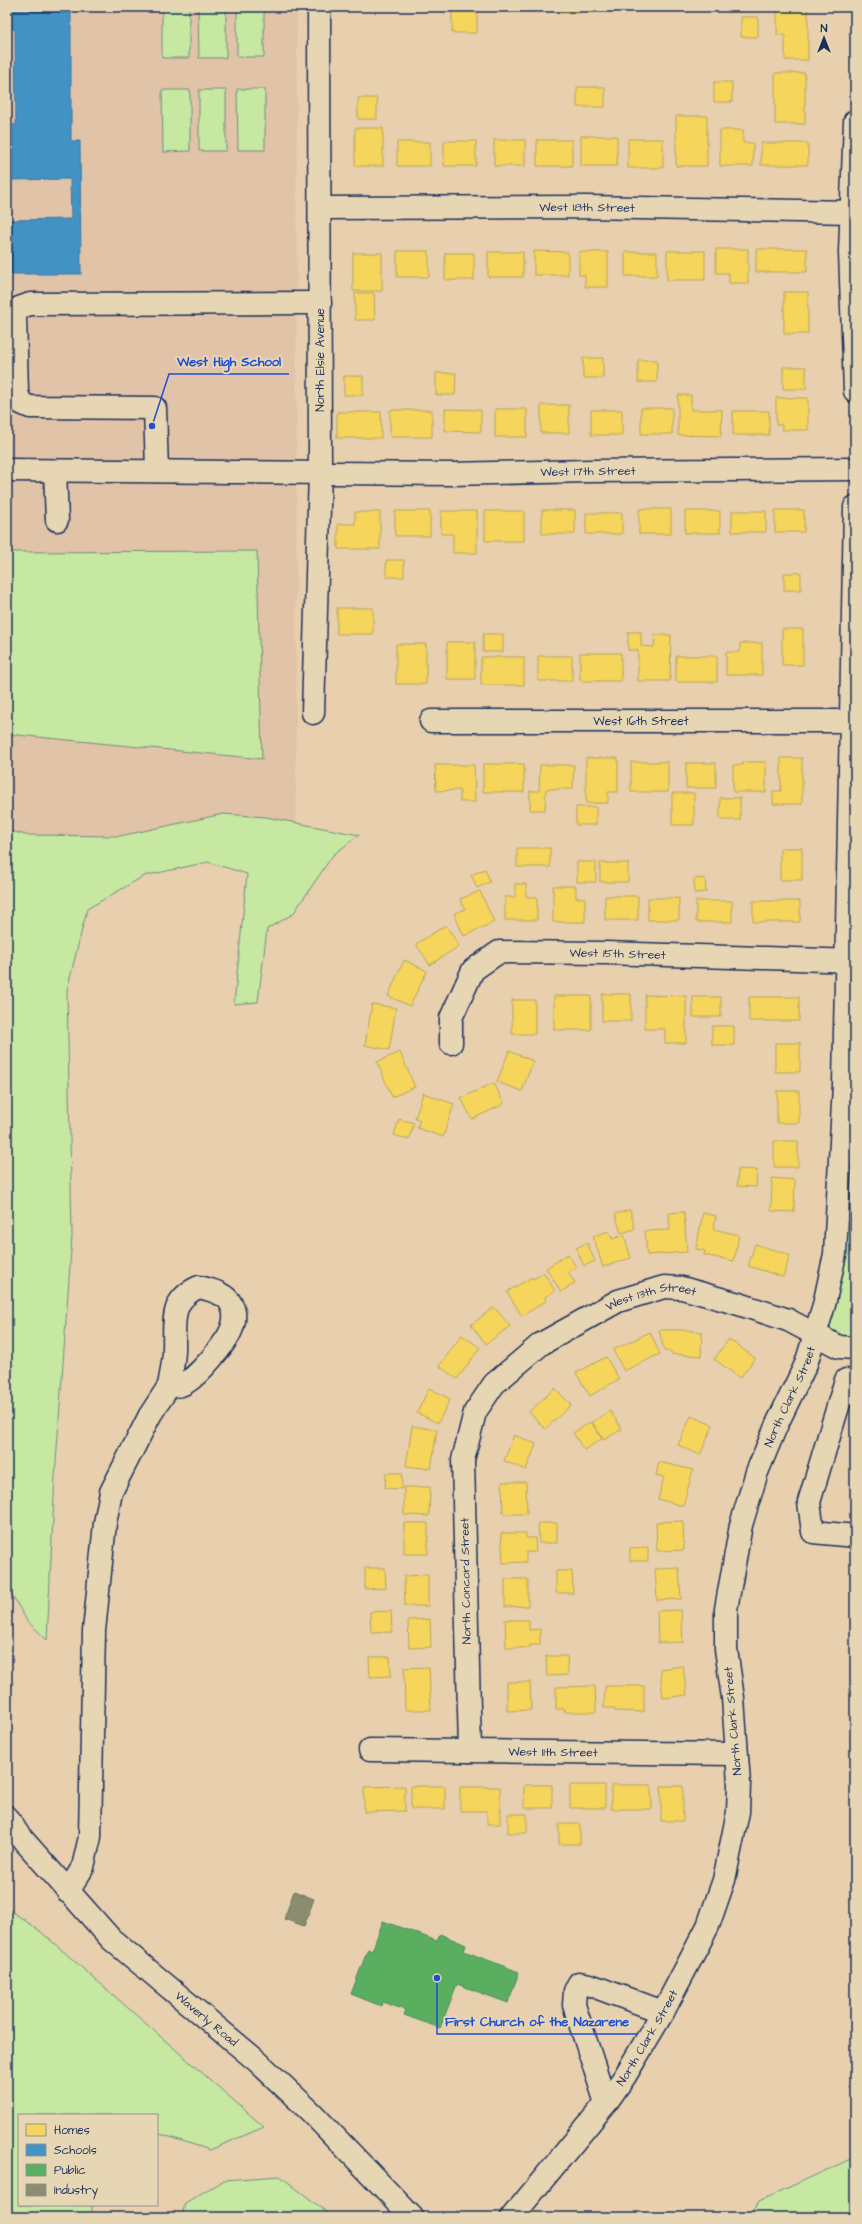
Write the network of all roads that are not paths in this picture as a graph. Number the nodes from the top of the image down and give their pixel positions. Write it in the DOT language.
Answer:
graph roads {
  1 [pos="319,7"];
  2 [pos="855,121"];
  3 [pos="320,208"];
  4 [pos="853,212"];
  5 [pos="320,303"];
  6 [pos="854,326"];
  7 [pos="855,391"];
  8 [pos="855,469"];
  9 [pos="7,470"];
  10 [pos="55,471"];
  11 [pos="157,471"];
  12 [pos="320,472"];
  13 [pos="855,507"];
  14 [pos="57,520"];
  15 [pos="313,713"];
  16 [pos="431,721"];
  17 [pos="851,721"];
  18 [pos="850,961"];
  19 [pos="451,1043"];
  20 [pos="815,1334"];
  21 [pos="847,1348"];
  22 [pos="169,1386"];
  23 [pos="850,1387"];
  24 [pos="475,1412"];
  25 [pos="855,1536"];
  26 [pos="370,1750"];
  27 [pos="470,1751"];
  28 [pos="736,1754"];
  29 [pos="7,1817"];
  30 [pos="68,1892"];
  31 [pos="662,2012"];
  32 [pos="606,2103"];
  33 [pos="412,2217"];
  34 [pos="512,2217"];
  1 -- 3 [label="street, North Elsie Avenue"];
  2 -- 4 [label="street"];
  3 -- 4 [label="street, West 18th Street"];
  3 -- 5 [label="street, North Elsie Avenue"];
  4 -- 6 [label="street"];
  5 -- 11 [label="street"];
  5 -- 12 [label="street, North Elsie Avenue"];
  6 -- 7 [label="street"];
  8 -- 12 [label="street, West 17th Street"];
  9 -- 10 [label="street, West 17th Street"];
  10 -- 11 [label="street, West 17th Street"];
  10 -- 14 [label="street"];
  11 -- 12 [label="street, West 17th Street"];
  12 -- 15 [label="street, North Elsie Avenue"];
  13 -- 17 [label="street, North Clark Street"];
  16 -- 17 [label="street, West 16th Street"];
  17 -- 18 [label="street, North Clark Street"];
  18 -- 19 [label="street, West 15th Street"];
  18 -- 20 [label="street, North Clark Street"];
  20 -- 21 [label="street, West 13th Street"];
  20 -- 24 [label="street, West 13th Street"];
  20 -- 28 [label="street, North Clark Street"];
  21 -- 23 [label="street"];
  22 -- 30 [label="street"];
  23 -- 25 [label="street"];
  24 -- 27 [label="street, North Concord Street"];
  26 -- 27 [label="street, West 11th Street"];
  27 -- 28 [label="street, West 11th Street"];
  28 -- 31 [label="street, North Clark Street"];
  29 -- 30 [label="street, Waverly Road"];
  30 -- 33 [label="street, Waverly Road"];
  31 -- 32 [label="street, North Clark Street"];
  31 -- 32 [label="street"];
  32 -- 34 [label="street, North Clark Street"];
}
